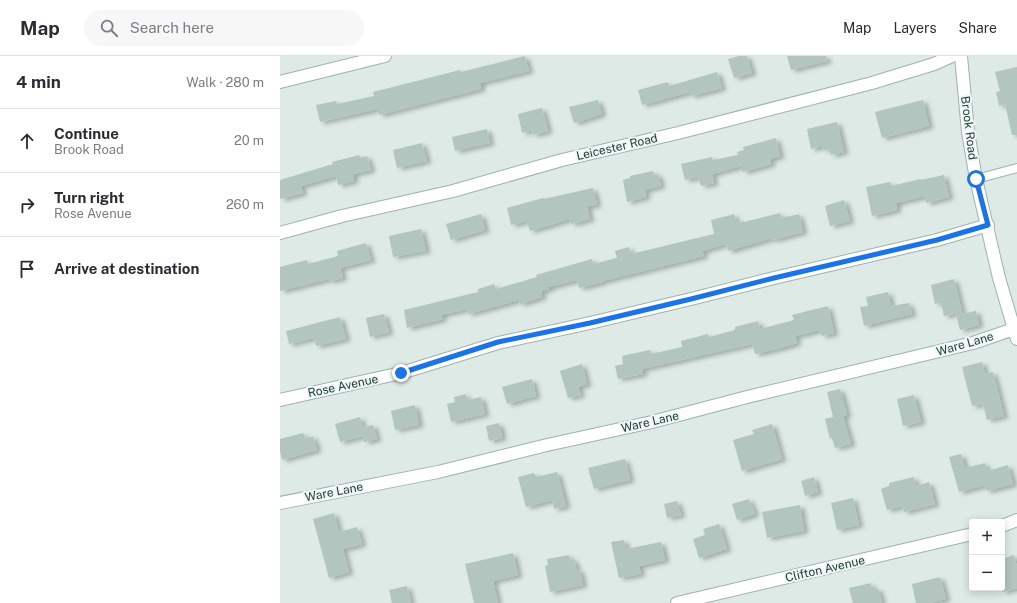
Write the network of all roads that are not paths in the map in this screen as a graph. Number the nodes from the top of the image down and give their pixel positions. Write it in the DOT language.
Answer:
graph roads {
  1 [pos="385,56"];
  2 [pos="952,56"];
  3 [pos="961,56"];
  4 [pos="280,82"];
  5 [pos="1017,168"];
  6 [pos="976,179"];
  7 [pos="988,225"];
  8 [pos="280,233"];
  9 [pos="1016,332"];
  10 [pos="280,400"];
  11 [pos="280,503"];
  12 [pos="1017,520"];
  13 [pos="1005,525"];
  14 [pos="969,535"];
  15 [pos="677,603"];
  1 -- 4 [label="street"];
  2 -- 8 [label="street, Leicester Road"];
  3 -- 6 [label="street, Brook Road"];
  5 -- 6 [label="lane"];
  6 -- 7 [label="street, Brook Road"];
  7 -- 9 [label="street, Brook Road"];
  7 -- 10 [label="street, Rose Avenue"];
  9 -- 11 [label="street, Ware Lane"];
  12 -- 13 [label="street"];
  14 -- 15 [label="street, Clifton Avenue"];
}
